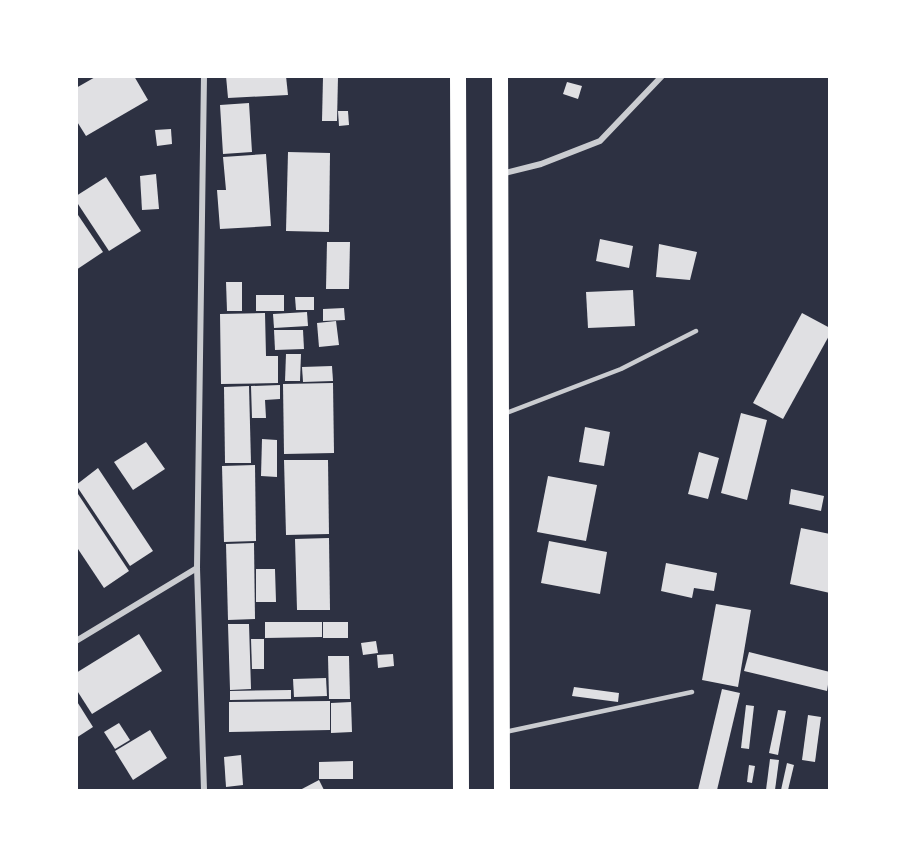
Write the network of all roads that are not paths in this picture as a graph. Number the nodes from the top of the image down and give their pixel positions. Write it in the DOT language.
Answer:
graph roads {
  1 [pos="204,76"];
  2 [pos="458,76"];
  3 [pos="500,76"];
  4 [pos="662,76"];
  5 [pos="500,174"];
  6 [pos="696,331"];
  7 [pos="501,415"];
  8 [pos="196,568"];
  9 [pos="78,637"];
  10 [pos="692,692"];
  11 [pos="502,732"];
  12 [pos="204,790"];
  13 [pos="461,790"];
  14 [pos="502,790"];
  1 -- 8 [label="street"];
  2 -- 13 [label="highway"];
  3 -- 5 [label="highway"];
  4 -- 5 [label="street"];
  5 -- 7 [label="highway"];
  6 -- 7 [label="lane"];
  7 -- 11 [label="highway"];
  8 -- 9 [label="street"];
  8 -- 12 [label="street"];
  10 -- 11 [label="lane"];
  11 -- 14 [label="highway"];
}
